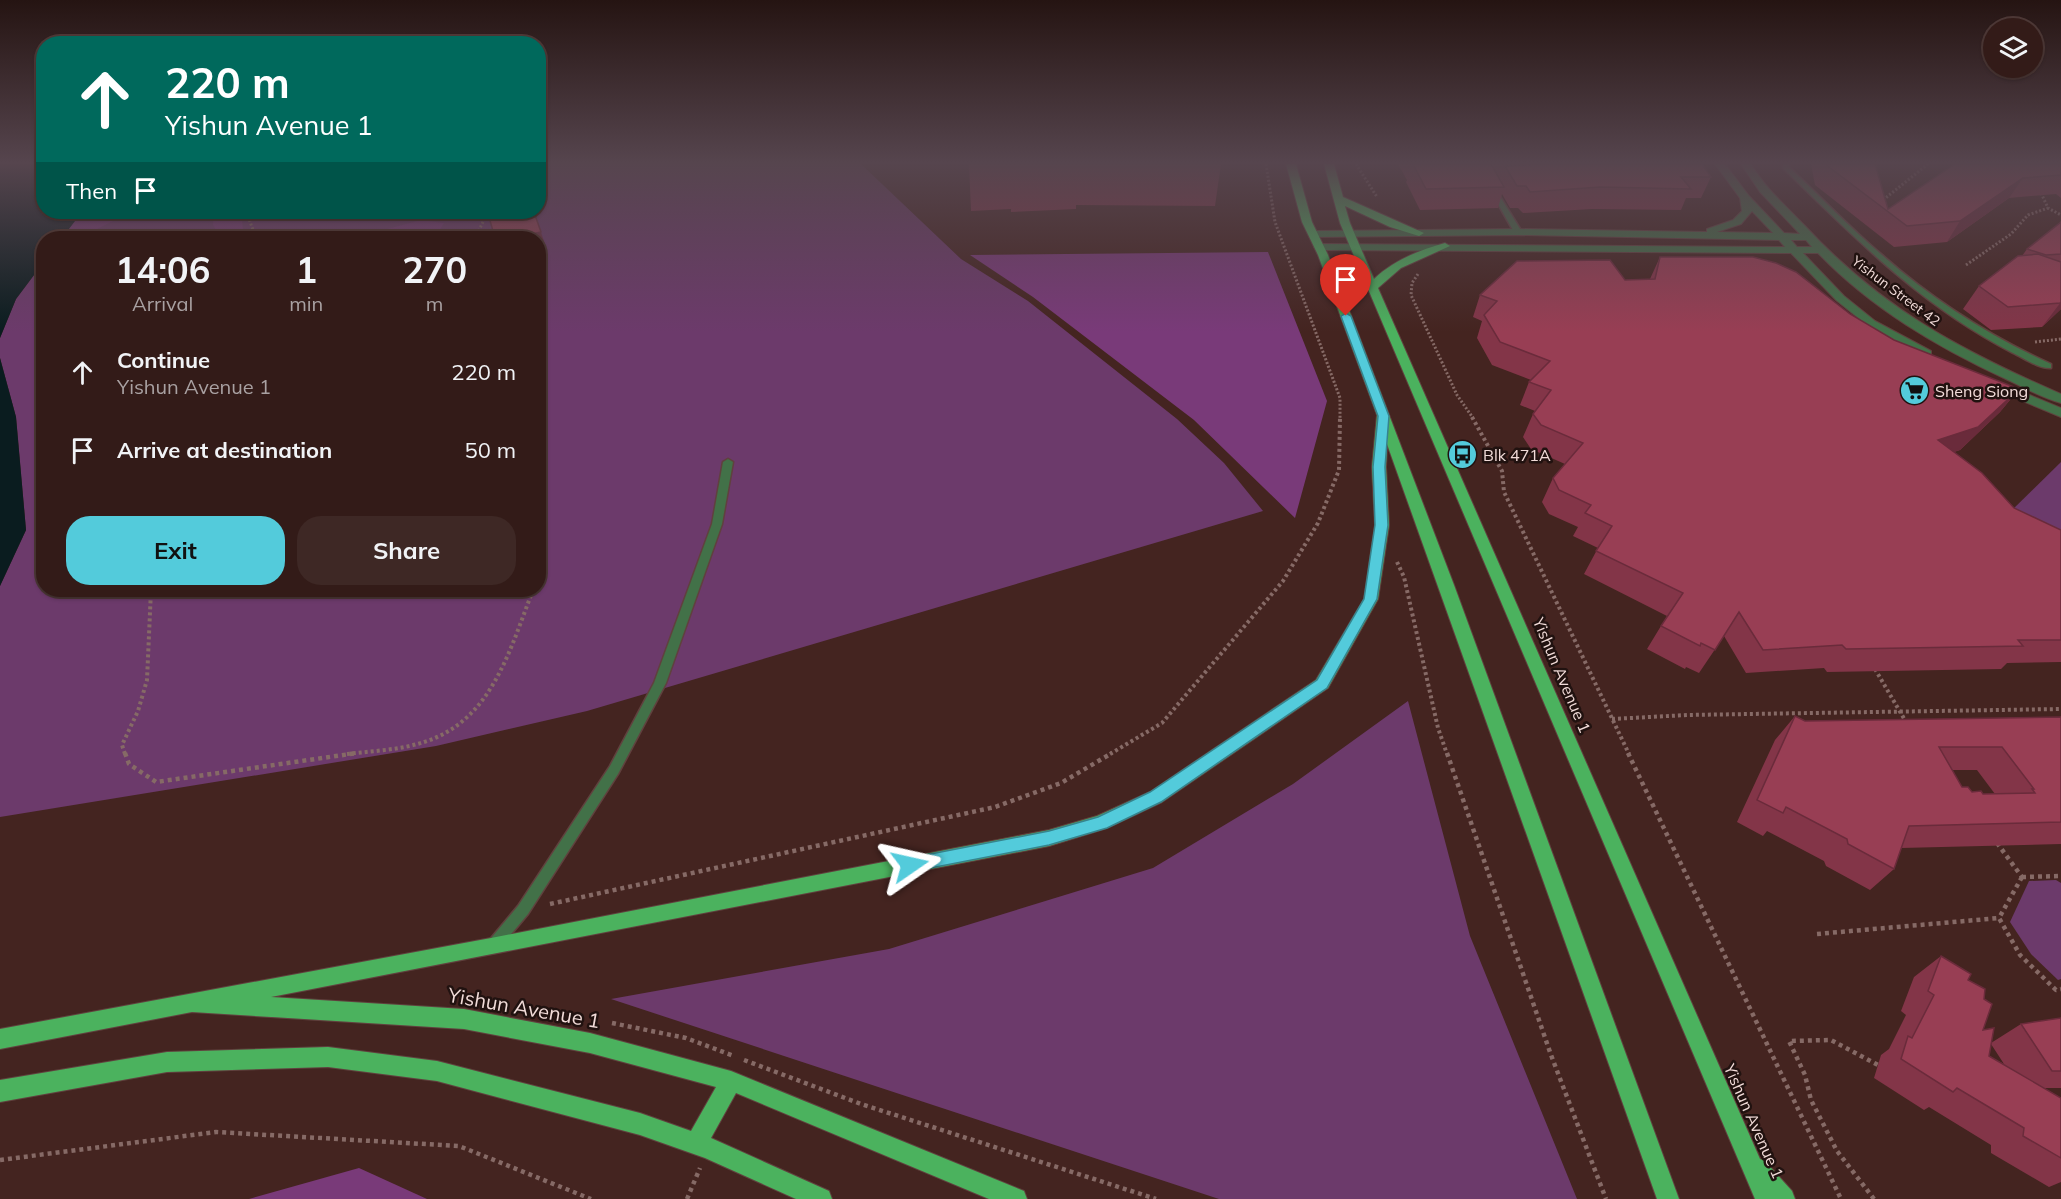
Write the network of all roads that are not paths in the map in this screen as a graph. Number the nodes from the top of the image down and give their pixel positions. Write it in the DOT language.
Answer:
graph roads {
  1 [pos="1306,220"];
  2 [pos="1346,220"];
  3 [pos="1383,220"];
  4 [pos="1511,220"];
  5 [pos="1739,220"];
  6 [pos="1766,220"];
  7 [pos="1793,220"];
  8 [pos="1841,220"];
  9 [pos="1518,232"];
  10 [pos="1419,233"];
  11 [pos="1313,234"];
  12 [pos="1699,235"];
  13 [pos="1783,237"];
  14 [pos="1809,237"];
  15 [pos="1353,239"];
  16 [pos="1445,246"];
  17 [pos="1319,247"];
  18 [pos="1716,248"];
  19 [pos="1796,249"];
  20 [pos="1821,249"];
  21 [pos="1760,261"];
  22 [pos="1805,280"];
  23 [pos="1373,287"];
  24 [pos="1840,298"];
  25 [pos="1943,361"];
  26 [pos="2048,366"];
  27 [pos="1982,379"];
  28 [pos="2061,399"];
  29 [pos="2061,413"];
  30 [pos="1383,416"];
  31 [pos="728,462"];
  32 [pos="491,947"];
  33 [pos="192,1002"];
  34 [pos="0,1039"];
  35 [pos="731,1081"];
  36 [pos="0,1091"];
  37 [pos="702,1146"];
  38 [pos="1747,1158"];
  39 [pos="820,1199"];
  40 [pos="1016,1199"];
  41 [pos="1668,1199"];
  42 [pos="1766,1199"];
  43 [pos="1784,1199"];
  1 -- 11 [label="main road"];
  2 -- 15 [label="main road, Yishun Avenue 1"];
  3 -- 10 [label="main road"];
  4 -- 9 [label="lane"];
  5 -- 12 [label="street"];
  6 -- 13 [label="street"];
  7 -- 14 [label="street, Yishun Street 42"];
  8 -- 26 [label="lane"];
  9 -- 10 [label="street"];
  9 -- 12 [label="street"];
  10 -- 15 [label="street"];
  11 -- 15 [label="street"];
  11 -- 17 [label="main road"];
  12 -- 13 [label="street"];
  13 -- 14 [label="street"];
  13 -- 19 [label="street"];
  14 -- 20 [label="street, Yishun Street 42"];
  15 -- 16 [label="street"];
  15 -- 17 [label="street"];
  15 -- 23 [label="main road, Yishun Avenue 1"];
  16 -- 18 [label="street"];
  16 -- 23 [label="main road"];
  17 -- 30 [label="main road"];
  18 -- 19 [label="street"];
  18 -- 21 [label="street"];
  19 -- 20 [label="street"];
  19 -- 24 [label="street"];
  20 -- 28 [label="street, Yishun Street 42"];
  22 -- 24 [label="street"];
  23 -- 38 [label="main road, Yishun Avenue 1"];
  24 -- 25 [label="street"];
  27 -- 29 [label="street"];
  30 -- 32 [label="main road"];
  30 -- 41 [label="main road"];
  31 -- 32 [label="lane"];
  32 -- 33 [label="main road"];
  33 -- 34 [label="main road, Yishun Avenue 1"];
  33 -- 35 [label="main road, Yishun Avenue 1"];
  35 -- 37 [label="main road"];
  35 -- 40 [label="main road, Yishun Avenue 1"];
  36 -- 37 [label="main road"];
  37 -- 39 [label="main road"];
  38 -- 42 [label="main road, Yishun Avenue 1"];
  38 -- 43 [label="main road"];
}
